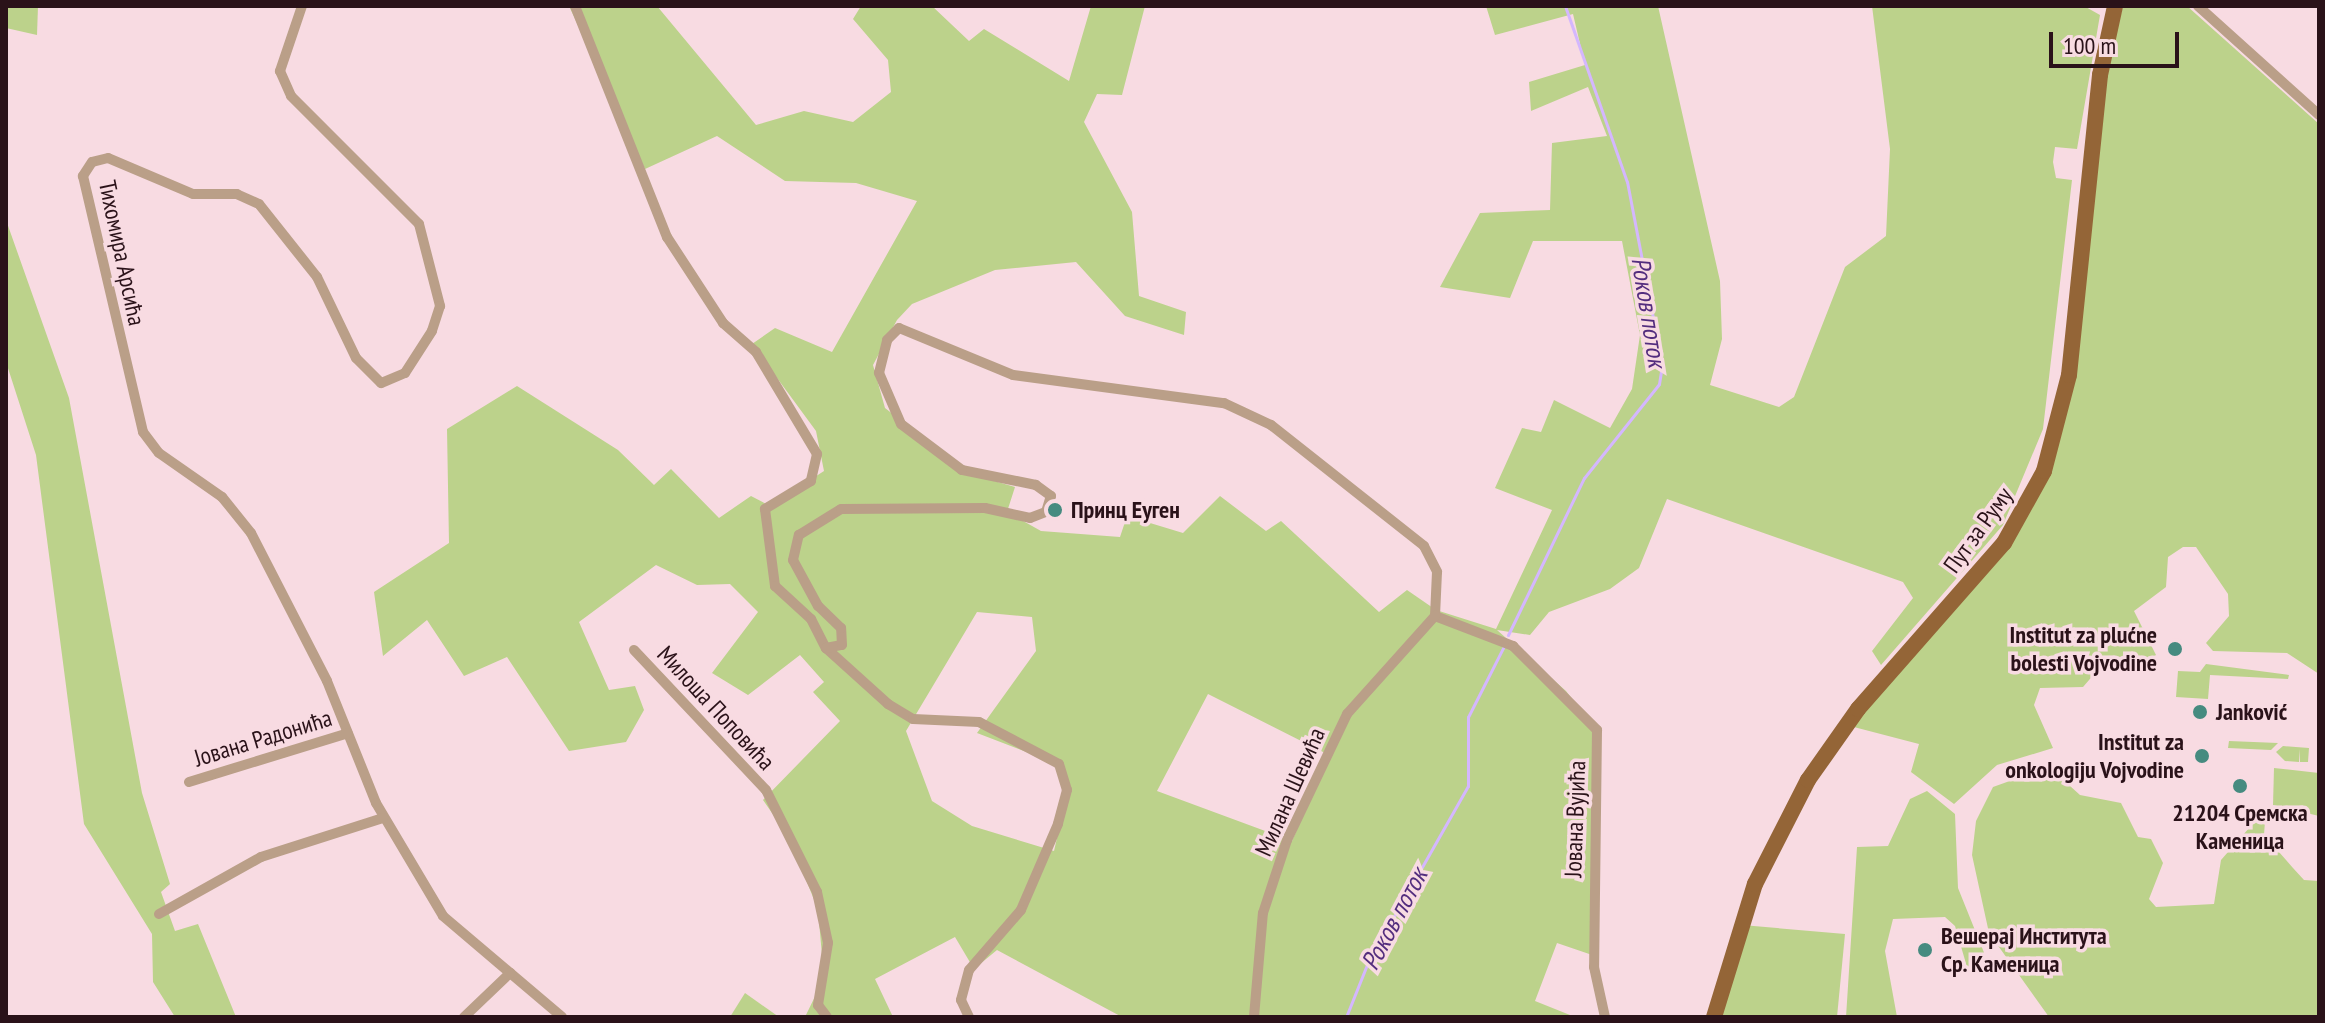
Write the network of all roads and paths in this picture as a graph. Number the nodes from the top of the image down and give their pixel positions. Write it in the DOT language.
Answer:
graph roads {
  1 [pos="302,6"];
  2 [pos="575,6"];
  3 [pos="2115,6"];
  4 [pos="2198,6"];
  5 [pos="2319,115"];
  6 [pos="1435,616"];
  7 [pos="826,648"];
  8 [pos="634,650"];
  9 [pos="348,733"];
  10 [pos="189,782"];
  11 [pos="383,818"];
  12 [pos="159,914"];
  13 [pos="510,973"];
  14 [pos="464,1017"];
  15 [pos="562,1017"];
  16 [pos="827,1017"];
  17 [pos="969,1017"];
  18 [pos="1254,1017"];
  19 [pos="1605,1017"];
  20 [pos="1714,1017"];
  1 -- 9 [label="street, Тихомира Арсића"];
  2 -- 7 [label="street"];
  3 -- 20 [label="main road, Пут за Руму"];
  4 -- 5 [label="street"];
  6 -- 7 [label="street"];
  6 -- 18 [label="street, Милана Шевића"];
  6 -- 19 [label="street, Јована Вујића"];
  7 -- 17 [label="street"];
  8 -- 16 [label="street, Милоша Поповића"];
  9 -- 10 [label="street, Јована Радонића"];
  9 -- 11 [label="street, Тихомира Арсића"];
  11 -- 12 [label="street"];
  11 -- 13 [label="street, Тихомира Арсића"];
  13 -- 14 [label="street"];
  13 -- 15 [label="street, Тихомира Арсића"];
}
